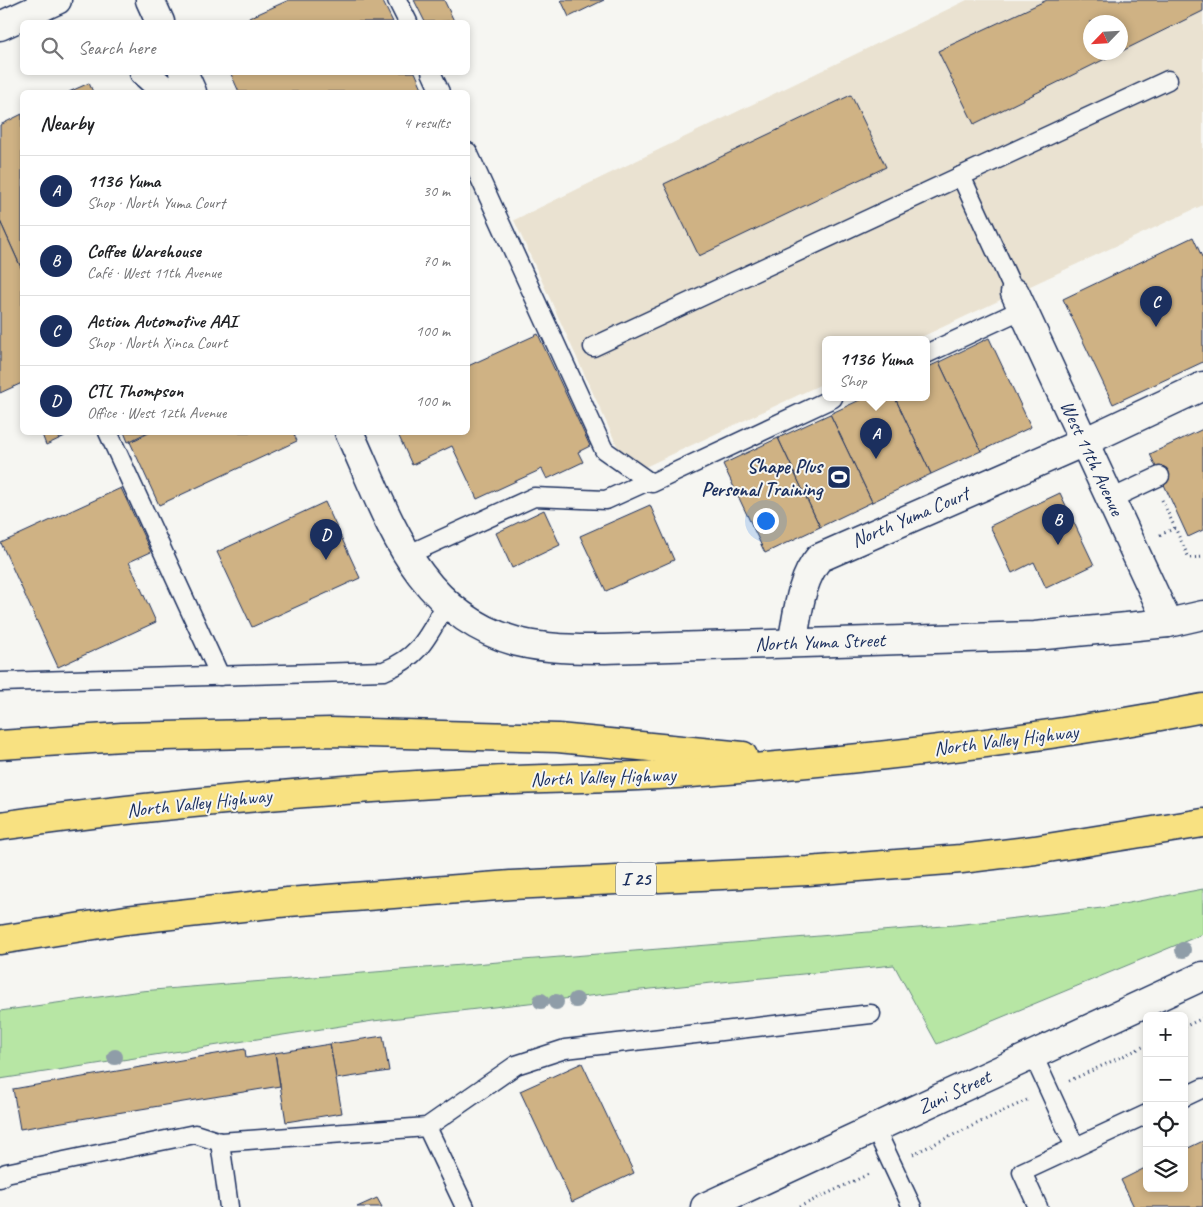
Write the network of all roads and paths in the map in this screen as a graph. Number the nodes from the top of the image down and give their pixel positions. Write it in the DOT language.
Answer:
graph roads {
  1 [pos="57,0"];
  2 [pos="150,0"];
  3 [pos="398,0"];
  4 [pos="159,20"];
  5 [pos="407,20"];
  6 [pos="0,26"];
  7 [pos="20,32"];
  8 [pos="0,35"];
  9 [pos="147,75"];
  10 [pos="184,75"];
  11 [pos="432,75"];
  12 [pos="1168,80"];
  13 [pos="164,90"];
  14 [pos="191,90"];
  15 [pos="439,90"];
  16 [pos="470,156"];
  17 [pos="961,176"];
  18 [pos="1019,301"];
  19 [pos="593,347"];
  20 [pos="930,352"];
  21 [pos="1203,386"];
  22 [pos="827,401"];
  23 [pos="109,435"];
  24 [pos="350,435"];
  25 [pos="1084,442"];
  26 [pos="1156,477"];
  27 [pos="648,481"];
  28 [pos="1111,499"];
  29 [pos="1175,528"];
  30 [pos="1160,535"];
  31 [pos="407,555"];
  32 [pos="1203,557"];
  33 [pos="446,604"];
  34 [pos="1203,615"];
  35 [pos="1168,623"];
  36 [pos="792,643"];
  37 [pos="220,676"];
  38 [pos="0,682"];
  39 [pos="1203,708"];
  40 [pos="0,745"];
  41 [pos="814,763"];
  42 [pos="1203,823"];
  43 [pos="0,826"];
  44 [pos="0,940"];
  45 [pos="1203,976"];
  46 [pos="871,1014"];
  47 [pos="1203,1018"];
  48 [pos="1188,1025"];
  49 [pos="1143,1047"];
  50 [pos="1033,1055"];
  51 [pos="1203,1088"];
  52 [pos="1049,1090"];
  53 [pos="1188,1095"];
  54 [pos="1143,1116"];
  55 [pos="427,1127"];
  56 [pos="875,1128"];
  57 [pos="220,1142"];
  58 [pos="1075,1147"];
  59 [pos="892,1164"];
  60 [pos="0,1178"];
  61 [pos="228,1207"];
  62 [pos="465,1207"];
  63 [pos="705,1207"];
  64 [pos="799,1207"];
  65 [pos="912,1207"];
  66 [pos="1038,1207"];
  1 -- 6 [label="street"];
  2 -- 4 [label="street"];
  3 -- 5 [label="lane"];
  7 -- 8 [label="street"];
  9 -- 13 [label="street"];
  10 -- 14 [label="street"];
  11 -- 15 [label="lane"];
  12 -- 17 [label="lane"];
  16 -- 27 [label="lane"];
  17 -- 18 [label="lane"];
  17 -- 19 [label="lane"];
  18 -- 20 [label="lane"];
  18 -- 25 [label="street, West 11th Avenue"];
  21 -- 25 [label="street, North Yuma Court"];
  22 -- 27 [label="lane"];
  23 -- 37 [label="lane"];
  24 -- 31 [label="street, North Yuma Street"];
  25 -- 28 [label="street, West 11th Avenue"];
  25 -- 36 [label="street, North Yuma Court"];
  26 -- 28 [label="lane"];
  26 -- 29 [label="path"];
  27 -- 31 [label="lane"];
  28 -- 35 [label="street, West 11th Avenue"];
  29 -- 30 [label="path"];
  29 -- 32 [label="path"];
  31 -- 33 [label="street, North Yuma Street"];
  33 -- 36 [label="street, North Yuma Street"];
  33 -- 37 [label="lane"];
  34 -- 35 [label="street, North Yuma Street"];
  35 -- 36 [label="street, North Yuma Street"];
  37 -- 38 [label="lane"];
  39 -- 41 [label="highway, North Valley Highway"];
  40 -- 41 [label="highway"];
  41 -- 43 [label="highway, North Valley Highway"];
  42 -- 44 [label="highway, I 25"];
  45 -- 50 [label="street, Zuni Street"];
  46 -- 55 [label="lane"];
  47 -- 48 [label="path"];
  49 -- 52 [label="path"];
  50 -- 52 [label="lane"];
  50 -- 56 [label="street, Zuni Street"];
  51 -- 53 [label="lane"];
  52 -- 58 [label="lane"];
  52 -- 59 [label="path"];
  54 -- 58 [label="lane"];
  55 -- 57 [label="lane"];
  55 -- 62 [label="lane"];
  56 -- 59 [label="lane"];
  56 -- 63 [label="street, Zuni Street"];
  57 -- 60 [label="lane"];
  57 -- 61 [label="lane"];
  58 -- 66 [label="lane"];
  59 -- 64 [label="path"];
  59 -- 65 [label="lane"];
}
